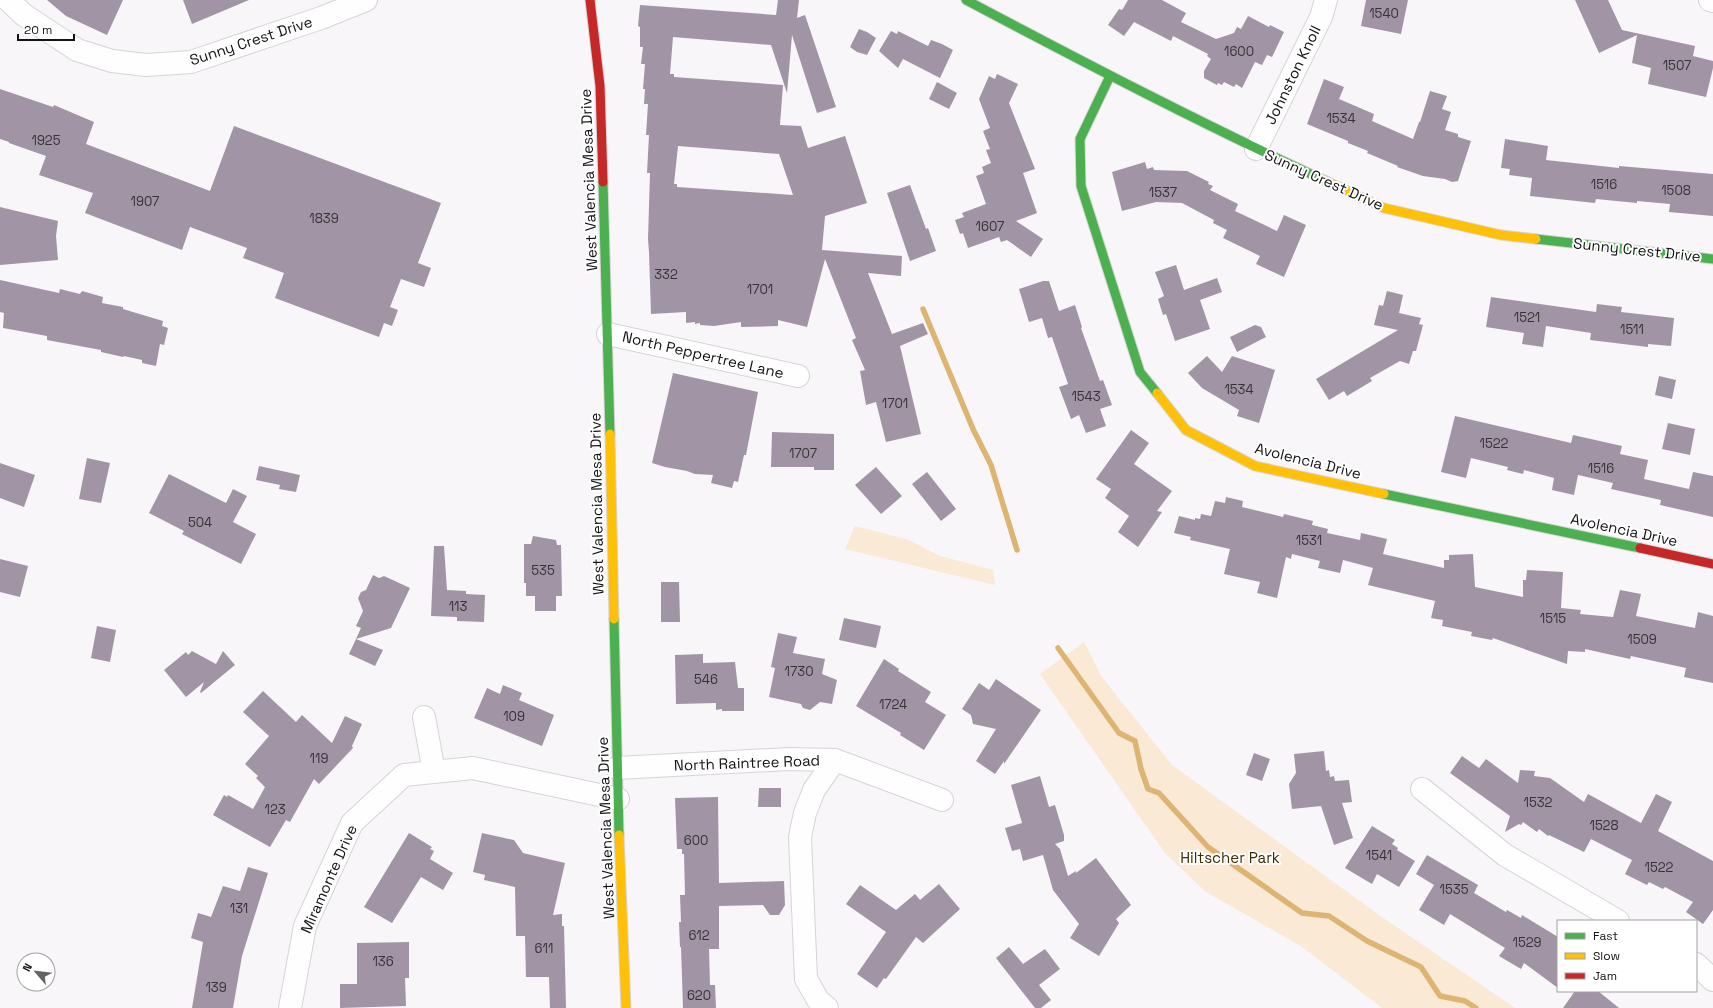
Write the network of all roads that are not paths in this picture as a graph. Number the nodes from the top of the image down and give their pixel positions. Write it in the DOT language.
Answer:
graph roads {
  1 [pos="8,0"];
  2 [pos="366,0"];
  3 [pos="590,0"];
  4 [pos="966,0"];
  5 [pos="1326,0"];
  6 [pos="1710,0"];
  7 [pos="1713,1"];
  8 [pos="318,9"];
  9 [pos="1110,76"];
  10 [pos="1256,149"];
  11 [pos="1713,259"];
  12 [pos="608,334"];
  13 [pos="798,376"];
  14 [pos="1713,564"];
  15 [pos="424,716"];
  16 [pos="835,760"];
  17 [pos="617,768"];
  18 [pos="434,772"];
  19 [pos="1422,789"];
  20 [pos="618,799"];
  21 [pos="942,800"];
  22 [pos="1616,920"];
  23 [pos="1697,965"];
  24 [pos="1713,980"];
  25 [pos="290,1008"];
  26 [pos="626,1008"];
  27 [pos="827,1008"];
  1 -- 8 [label="street, Sunny Crest Drive"];
  2 -- 8 [label="street, Sunny Crest Drive"];
  3 -- 12 [label="street, West Valencia Mesa Drive"];
  4 -- 9 [label="street, Sunny Crest Drive"];
  5 -- 10 [label="street, Johnston Knoll"];
  6 -- 7 [label="street"];
  9 -- 10 [label="street, Sunny Crest Drive"];
  9 -- 14 [label="street, Avolencia Drive"];
  10 -- 11 [label="street, Sunny Crest Drive"];
  12 -- 13 [label="street, North Peppertree Lane"];
  12 -- 17 [label="street, West Valencia Mesa Drive"];
  15 -- 18 [label="street"];
  16 -- 17 [label="street, North Raintree Road"];
  16 -- 21 [label="street, North Raintree Road"];
  16 -- 27 [label="street"];
  17 -- 20 [label="street, West Valencia Mesa Drive"];
  18 -- 20 [label="street, Miramonte Drive"];
  18 -- 25 [label="street, Miramonte Drive"];
  19 -- 22 [label="street"];
  20 -- 26 [label="street, West Valencia Mesa Drive"];
  23 -- 24 [label="street"];
}
